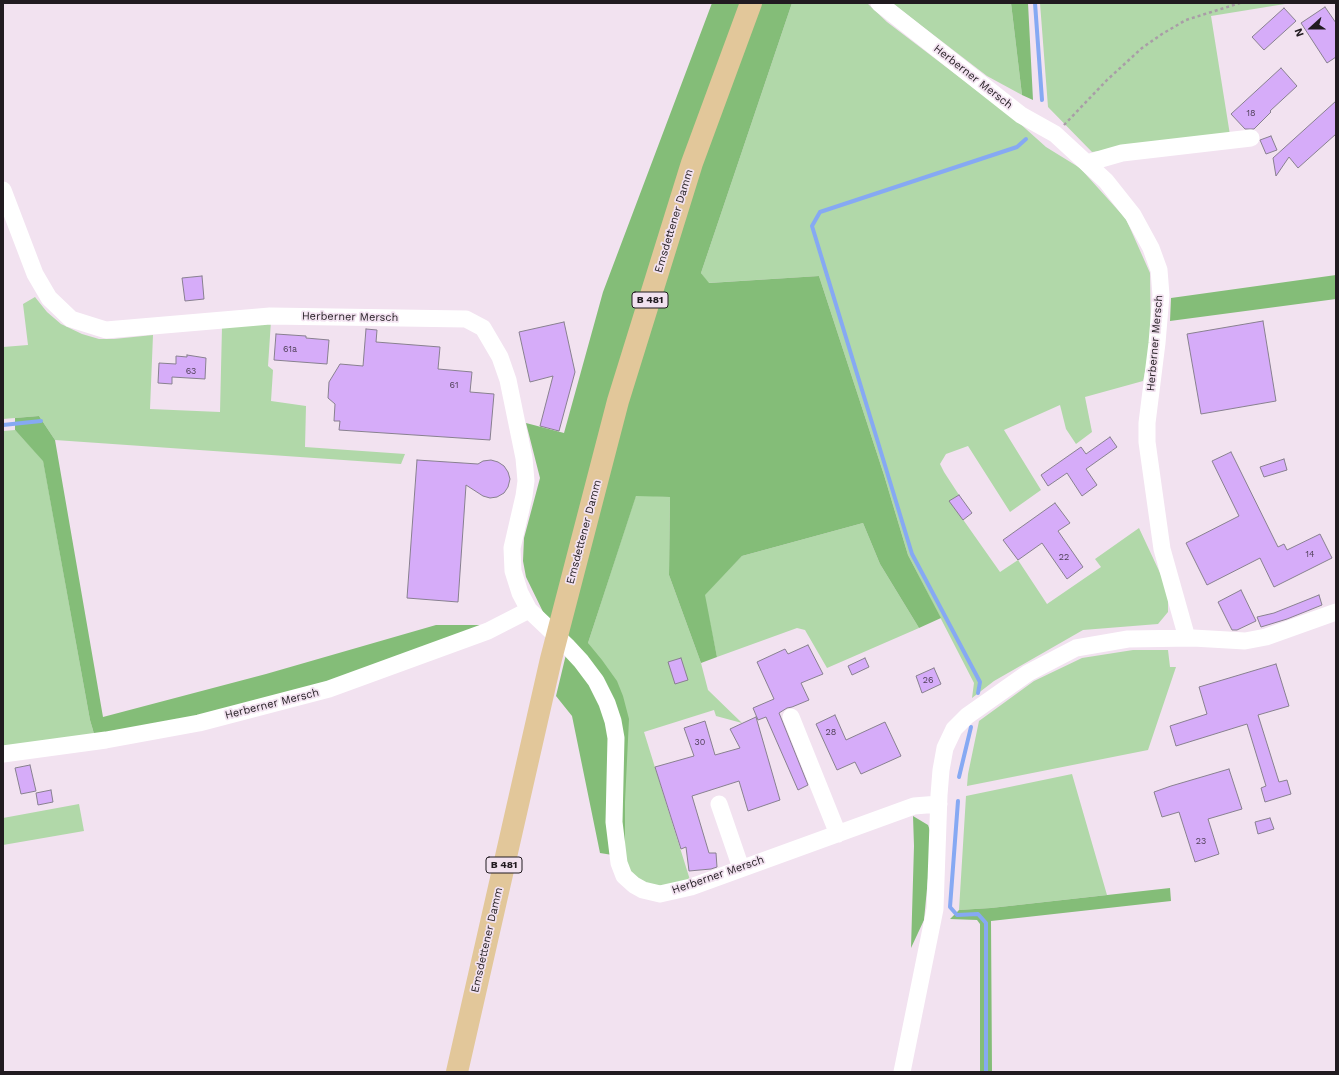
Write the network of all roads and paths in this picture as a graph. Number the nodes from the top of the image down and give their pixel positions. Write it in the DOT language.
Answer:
graph roads {
  1 [pos="751,3"];
  2 [pos="879,3"];
  3 [pos="1240,3"];
  4 [pos="1055,134"];
  5 [pos="1251,138"];
  6 [pos="1087,163"];
  7 [pos="3,190"];
  8 [pos="6,211"];
  9 [pos="529,610"];
  10 [pos="1336,612"];
  11 [pos="1187,638"];
  12 [pos="791,717"];
  13 [pos="3,754"];
  14 [pos="719,804"];
  15 [pos="939,804"];
  16 [pos="838,834"];
  17 [pos="741,868"];
  18 [pos="457,1072"];
  19 [pos="902,1072"];
  1 -- 18 [label="main road, Emsdettener Damm / B 481"];
  2 -- 4 [label="street, Herberner Mersch"];
  3 -- 4 [label="path"];
  4 -- 6 [label="street, Herberner Mersch"];
  5 -- 6 [label="street"];
  6 -- 11 [label="street, Herberner Mersch"];
  7 -- 8 [label="street, Herberner Mersch"];
  8 -- 9 [label="street, Herberner Mersch"];
  9 -- 13 [label="street, Herberner Mersch"];
  9 -- 17 [label="street, Herberner Mersch"];
  10 -- 11 [label="street"];
  11 -- 15 [label="street"];
  12 -- 16 [label="street"];
  14 -- 17 [label="street"];
  15 -- 16 [label="street, Herberner Mersch"];
  15 -- 19 [label="street"];
  16 -- 17 [label="street, Herberner Mersch"];
}
